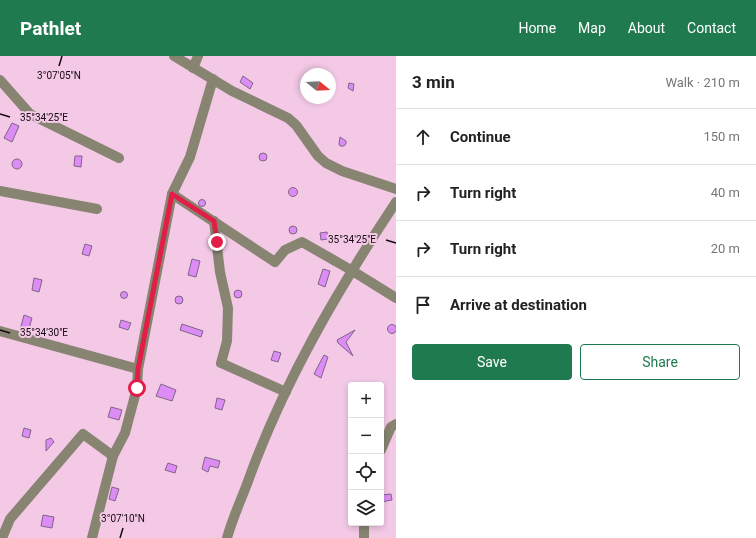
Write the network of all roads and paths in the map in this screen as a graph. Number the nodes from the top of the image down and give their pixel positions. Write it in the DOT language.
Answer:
graph roads {
  1 [pos="174,56"];
  2 [pos="198,56"];
  3 [pos="193,68"];
  4 [pos="212,79"];
  5 [pos="0,80"];
  6 [pos="118,158"];
  7 [pos="396,189"];
  8 [pos="0,192"];
  9 [pos="172,194"];
  10 [pos="396,202"];
  11 [pos="97,209"];
  12 [pos="214,221"];
  13 [pos="351,270"];
  14 [pos="396,298"];
  15 [pos="0,331"];
  16 [pos="138,369"];
  17 [pos="286,392"];
  18 [pos="396,424"];
  19 [pos="384,443"];
  20 [pos="113,456"];
  21 [pos="364,526"];
  22 [pos="2,538"];
  23 [pos="92,538"];
  24 [pos="227,538"];
  25 [pos="364,538"];
  1 -- 3 [label="street"];
  2 -- 3 [label="street"];
  3 -- 4 [label="street"];
  4 -- 7 [label="street"];
  4 -- 9 [label="street"];
  5 -- 6 [label="street"];
  8 -- 11 [label="street"];
  9 -- 12 [label="street"];
  9 -- 16 [label="street"];
  10 -- 13 [label="street"];
  12 -- 13 [label="street"];
  12 -- 17 [label="street"];
  13 -- 14 [label="street"];
  13 -- 17 [label="street"];
  15 -- 16 [label="street"];
  16 -- 20 [label="street"];
  17 -- 24 [label="street"];
  18 -- 19 [label="street"];
  20 -- 22 [label="street"];
  20 -- 23 [label="street"];
  21 -- 25 [label="street"];
}
